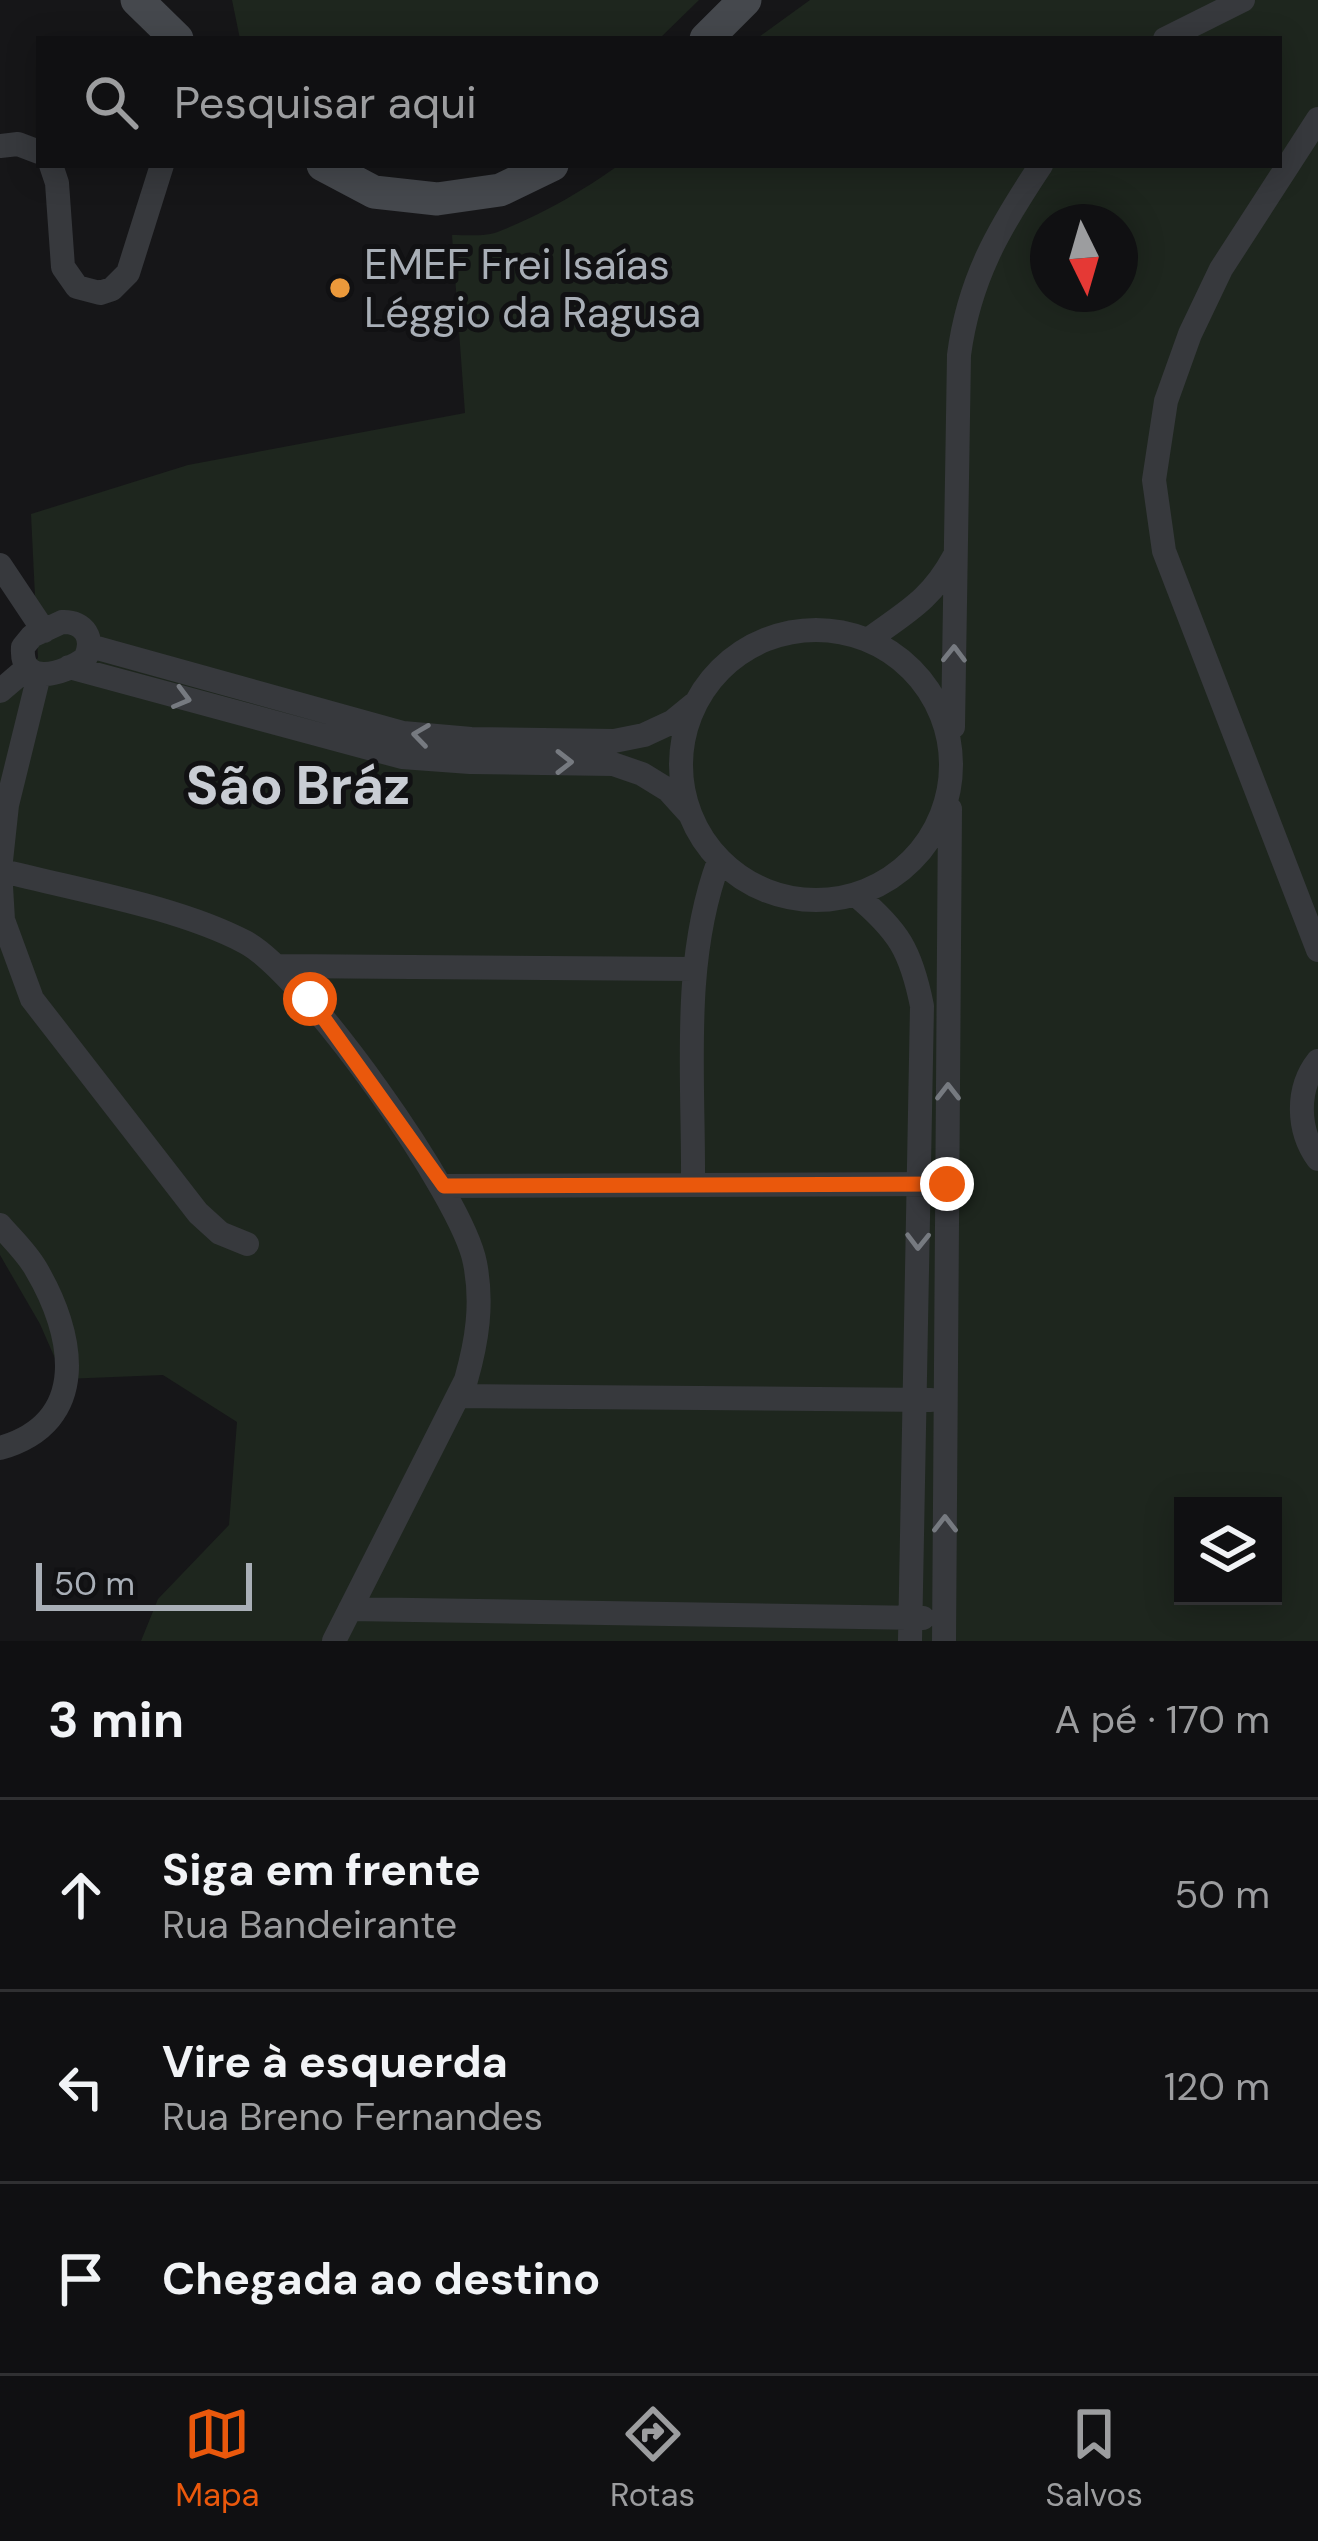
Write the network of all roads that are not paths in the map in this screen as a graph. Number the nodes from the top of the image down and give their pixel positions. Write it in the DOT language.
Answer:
graph roads {
  1 [pos="137,0"];
  2 [pos="745,0"];
  3 [pos="1243,0"];
  4 [pos="174,36"];
  5 [pos="709,36"];
  6 [pos="1171,36"];
  7 [pos="1318,118"];
  8 [pos="0,146"];
  9 [pos="36,151"];
  10 [pos="52,168"];
  11 [pos="161,168"];
  12 [pos="329,168"];
  13 [pos="546,168"];
  14 [pos="1039,168"];
  15 [pos="955,555"];
  16 [pos="0,565"];
  17 [pos="44,631"];
  18 [pos="868,640"];
  19 [pos="90,646"];
  20 [pos="69,668"];
  21 [pos="33,672"];
  22 [pos="0,691"];
  23 [pos="695,702"];
  24 [pos="952,753"];
  25 [pos="951,790"];
  26 [pos="688,813"];
  27 [pos="719,861"];
  28 [pos="0,870"];
  29 [pos="856,896"];
  30 [pos="1318,950"];
  31 [pos="280,966"];
  32 [pos="695,969"];
  33 [pos="1318,1061"];
  34 [pos="1318,1159"];
  35 [pos="693,1183"];
  36 [pos="919,1184"];
  37 [pos="947,1184"];
  38 [pos="444,1186"];
  39 [pos="0,1225"];
  40 [pos="247,1244"];
  41 [pos="458,1396"];
  42 [pos="915,1400"];
  43 [pos="946,1401"];
  44 [pos="0,1448"];
  45 [pos="350,1610"];
  46 [pos="911,1629"];
  47 [pos="944,1630"];
  48 [pos="334,1641"];
  1 -- 4 [label="main road"];
  2 -- 5 [label="main road"];
  3 -- 6 [label="street"];
  7 -- 30 [label="street"];
  8 -- 9 [label="street"];
  10 -- 11 [label="street"];
  12 -- 13 [label="main road"];
  14 -- 15 [label="street"];
  15 -- 18 [label="street"];
  24 -- 15 [label="street, one-way"];
  16 -- 17 [label="street"];
  17 -- 19 [label="street"];
  17 -- 21 [label="street"];
  18 -- 23 [label="street"];
  18 -- 24 [label="street"];
  19 -- 20 [label="street"];
  23 -- 19 [label="street, one-way"];
  20 -- 21 [label="street"];
  20 -- 26 [label="street, one-way"];
  21 -- 22 [label="street"];
  21 -- 28 [label="street"];
  23 -- 26 [label="street"];
  24 -- 25 [label="street"];
  25 -- 29 [label="street"];
  37 -- 25 [label="street, one-way"];
  26 -- 27 [label="street"];
  27 -- 29 [label="street"];
  27 -- 32 [label="street"];
  28 -- 31 [label="street"];
  28 -- 40 [label="street"];
  29 -- 36 [label="street"];
  31 -- 32 [label="street"];
  31 -- 38 [label="street"];
  32 -- 35 [label="street"];
  33 -- 34 [label="street"];
  35 -- 36 [label="street"];
  35 -- 38 [label="street"];
  36 -- 37 [label="street"];
  36 -- 42 [label="street, one-way"];
  37 -- 43 [label="street"];
  38 -- 41 [label="street"];
  39 -- 44 [label="street"];
  41 -- 42 [label="street"];
  41 -- 45 [label="street"];
  42 -- 43 [label="street"];
  42 -- 46 [label="street"];
  47 -- 43 [label="street, one-way"];
  45 -- 46 [label="street"];
  45 -- 48 [label="street"];
  46 -- 47 [label="street"];
}
